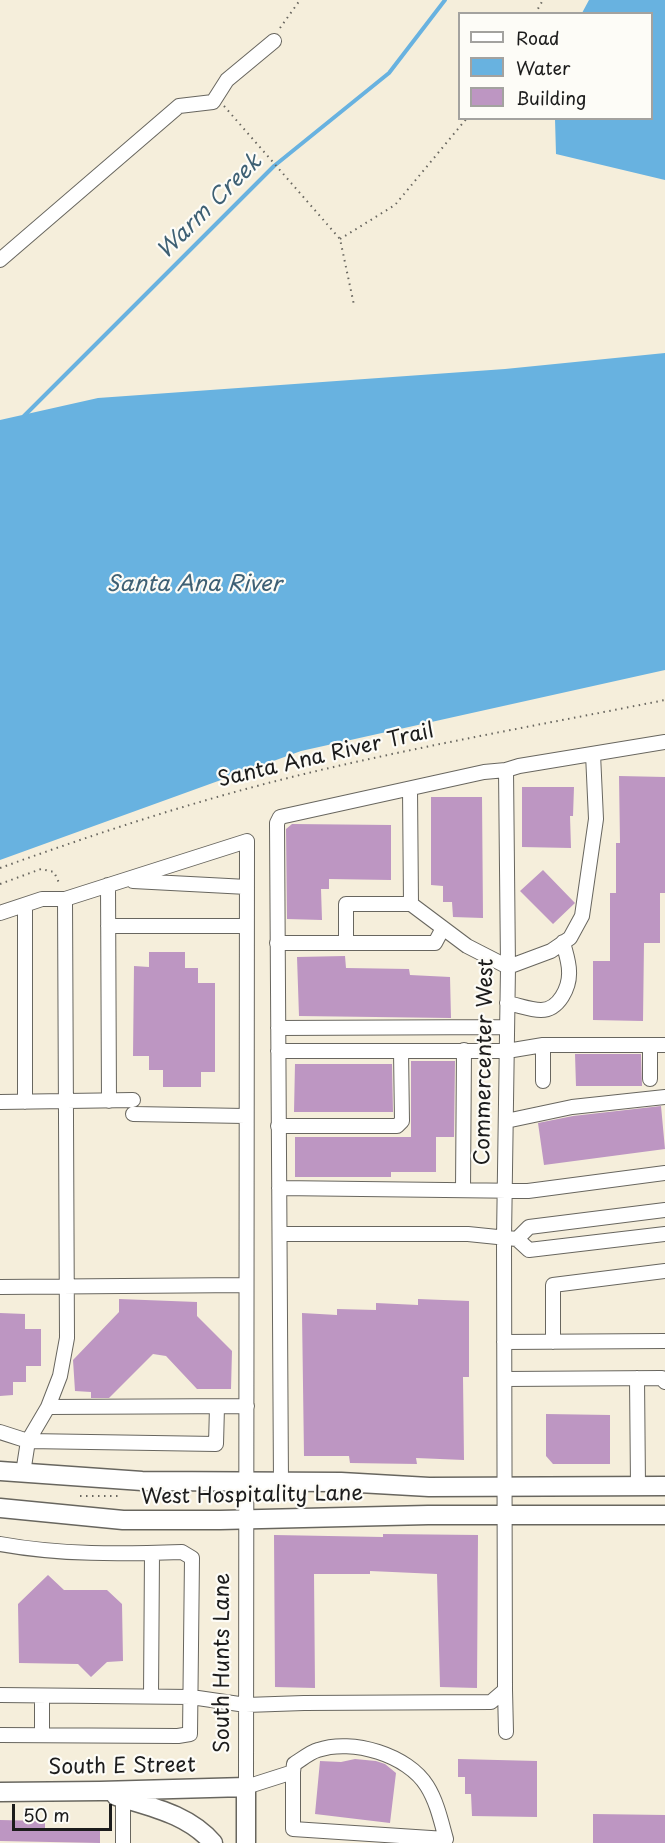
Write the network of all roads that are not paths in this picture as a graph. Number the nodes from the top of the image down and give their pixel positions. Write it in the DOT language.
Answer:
graph roads {
  1 [pos="274,41"];
  2 [pos="0,260"];
  3 [pos="665,742"];
  4 [pos="593,754"];
  5 [pos="506,770"];
  6 [pos="410,789"];
  7 [pos="125,880"];
  8 [pos="108,885"];
  9 [pos="247,887"];
  10 [pos="65,899"];
  11 [pos="411,904"];
  12 [pos="25,905"];
  13 [pos="0,913"];
  14 [pos="108,926"];
  15 [pos="246,926"];
  16 [pos="443,928"];
  17 [pos="563,942"];
  18 [pos="277,943"];
  19 [pos="346,943"];
  20 [pos="508,967"];
  21 [pos="507,1002"];
  22 [pos="507,1027"];
  23 [pos="278,1028"];
  24 [pos="543,1045"];
  25 [pos="650,1045"];
  26 [pos="665,1045"];
  27 [pos="464,1050"];
  28 [pos="278,1051"];
  29 [pos="401,1051"];
  30 [pos="507,1051"];
  31 [pos="650,1079"];
  32 [pos="543,1081"];
  33 [pos="665,1097"];
  34 [pos="66,1101"];
  35 [pos="109,1101"];
  36 [pos="0,1102"];
  37 [pos="25,1102"];
  38 [pos="245,1116"];
  39 [pos="506,1121"];
  40 [pos="278,1126"];
  41 [pos="665,1173"];
  42 [pos="279,1188"];
  43 [pos="463,1190"];
  44 [pos="505,1190"];
  45 [pos="665,1210"];
  46 [pos="280,1234"];
  47 [pos="665,1234"];
  48 [pos="511,1239"];
  49 [pos="665,1271"];
  50 [pos="246,1285"];
  51 [pos="66,1286"];
  52 [pos="0,1287"];
  53 [pos="665,1341"];
  54 [pos="504,1342"];
  55 [pos="553,1342"];
  56 [pos="637,1378"];
  57 [pos="505,1379"];
  58 [pos="665,1382"];
  59 [pos="247,1406"];
  60 [pos="48,1407"];
  61 [pos="217,1407"];
  62 [pos="0,1432"];
  63 [pos="28,1440"];
  64 [pos="0,1471"];
  65 [pos="23,1473"];
  66 [pos="245,1482"];
  67 [pos="281,1482"];
  68 [pos="638,1486"];
  69 [pos="665,1486"];
  70 [pos="505,1487"];
  71 [pos="0,1508"];
  72 [pos="505,1515"];
  73 [pos="665,1515"];
  74 [pos="245,1520"];
  75 [pos="0,1544"];
  76 [pos="152,1553"];
  77 [pos="505,1690"];
  78 [pos="0,1695"];
  79 [pos="42,1696"];
  80 [pos="151,1696"];
  81 [pos="191,1697"];
  82 [pos="246,1705"];
  83 [pos="506,1732"];
  84 [pos="0,1735"];
  85 [pos="42,1735"];
  86 [pos="293,1772"];
  87 [pos="246,1787"];
  88 [pos="100,1791"];
  89 [pos="0,1792"];
  90 [pos="123,1798"];
  91 [pos="123,1843"];
  92 [pos="213,1843"];
  93 [pos="246,1843"];
  1 -- 2 [label="street"];
  3 -- 4 [label="street"];
  4 -- 5 [label="street"];
  4 -- 17 [label="street"];
  5 -- 6 [label="street"];
  5 -- 20 [label="street, Commercenter West"];
  6 -- 11 [label="street"];
  6 -- 18 [label="street"];
  7 -- 8 [label="street"];
  7 -- 9 [label="street"];
  7 -- 9 [label="street, South Hunts Lane"];
  8 -- 10 [label="street"];
  8 -- 14 [label="street"];
  9 -- 15 [label="street, South Hunts Lane"];
  10 -- 12 [label="street"];
  10 -- 34 [label="street"];
  11 -- 16 [label="street"];
  11 -- 19 [label="street"];
  12 -- 13 [label="street"];
  12 -- 37 [label="street"];
  14 -- 15 [label="street"];
  14 -- 35 [label="street"];
  15 -- 38 [label="street, South Hunts Lane"];
  16 -- 19 [label="street"];
  16 -- 20 [label="street"];
  17 -- 20 [label="street"];
  17 -- 21 [label="street"];
  18 -- 19 [label="street"];
  18 -- 23 [label="street"];
  20 -- 21 [label="street, Commercenter West"];
  21 -- 22 [label="street, Commercenter West"];
  22 -- 23 [label="street"];
  22 -- 30 [label="street, Commercenter West"];
  23 -- 28 [label="street"];
  24 -- 25 [label="street"];
  24 -- 30 [label="street"];
  24 -- 32 [label="street"];
  25 -- 26 [label="street"];
  25 -- 31 [label="street"];
  27 -- 29 [label="street"];
  27 -- 30 [label="street"];
  27 -- 43 [label="street"];
  28 -- 29 [label="street"];
  28 -- 40 [label="street"];
  29 -- 40 [label="street"];
  30 -- 39 [label="street, Commercenter West"];
  33 -- 39 [label="street"];
  34 -- 35 [label="street"];
  34 -- 37 [label="street"];
  34 -- 51 [label="street"];
  35 -- 38 [label="street"];
  36 -- 37 [label="street"];
  38 -- 50 [label="street, South Hunts Lane"];
  39 -- 44 [label="street, Commercenter West"];
  40 -- 42 [label="street"];
  41 -- 44 [label="street"];
  42 -- 43 [label="street"];
  42 -- 46 [label="street"];
  43 -- 44 [label="street"];
  44 -- 48 [label="street, Commercenter West"];
  45 -- 48 [label="street"];
  46 -- 48 [label="street"];
  46 -- 67 [label="street"];
  47 -- 48 [label="street"];
  48 -- 54 [label="street, Commercenter West"];
  49 -- 55 [label="street"];
  50 -- 51 [label="street"];
  50 -- 59 [label="street, South Hunts Lane"];
  51 -- 52 [label="street"];
  51 -- 60 [label="street"];
  53 -- 55 [label="street"];
  54 -- 55 [label="street"];
  54 -- 57 [label="street, Commercenter West"];
  56 -- 57 [label="street"];
  56 -- 58 [label="street"];
  56 -- 68 [label="street"];
  57 -- 70 [label="street, Commercenter West"];
  59 -- 61 [label="street"];
  59 -- 66 [label="street, South Hunts Lane"];
  60 -- 61 [label="street"];
  60 -- 63 [label="street"];
  61 -- 63 [label="street"];
  62 -- 63 [label="street"];
  63 -- 65 [label="street"];
  64 -- 65 [label="main road, West Hospitality Lane"];
  65 -- 66 [label="main road, West Hospitality Lane"];
  66 -- 67 [label="main road, West Hospitality Lane"];
  66 -- 74 [label="street, South Hunts Lane"];
  67 -- 70 [label="main road, West Hospitality Lane"];
  68 -- 69 [label="main road, West Hospitality Lane"];
  68 -- 70 [label="main road, West Hospitality Lane"];
  70 -- 72 [label="street, Commercenter West"];
  71 -- 74 [label="main road, West Hospitality Lane"];
  72 -- 73 [label="main road, West Hospitality Lane"];
  72 -- 74 [label="main road, West Hospitality Lane"];
  72 -- 77 [label="street, Commercenter West"];
  74 -- 82 [label="street, South Hunts Lane"];
  75 -- 76 [label="street"];
  76 -- 80 [label="street"];
  76 -- 81 [label="street"];
  77 -- 82 [label="street"];
  77 -- 83 [label="street, Commercenter West"];
  78 -- 79 [label="street"];
  79 -- 80 [label="street"];
  79 -- 85 [label="street"];
  80 -- 81 [label="street"];
  81 -- 82 [label="street"];
  81 -- 85 [label="street"];
  82 -- 87 [label="street, South Hunts Lane"];
  84 -- 85 [label="street"];
  86 -- 86 [label="street"];
  86 -- 87 [label="street"];
  87 -- 88 [label="main road, South E Street"];
  87 -- 93 [label="main road, South Hunts Lane"];
  88 -- 89 [label="main road, South E Street"];
  88 -- 90 [label="main road"];
  90 -- 91 [label="street"];
  90 -- 92 [label="main road"];
}
